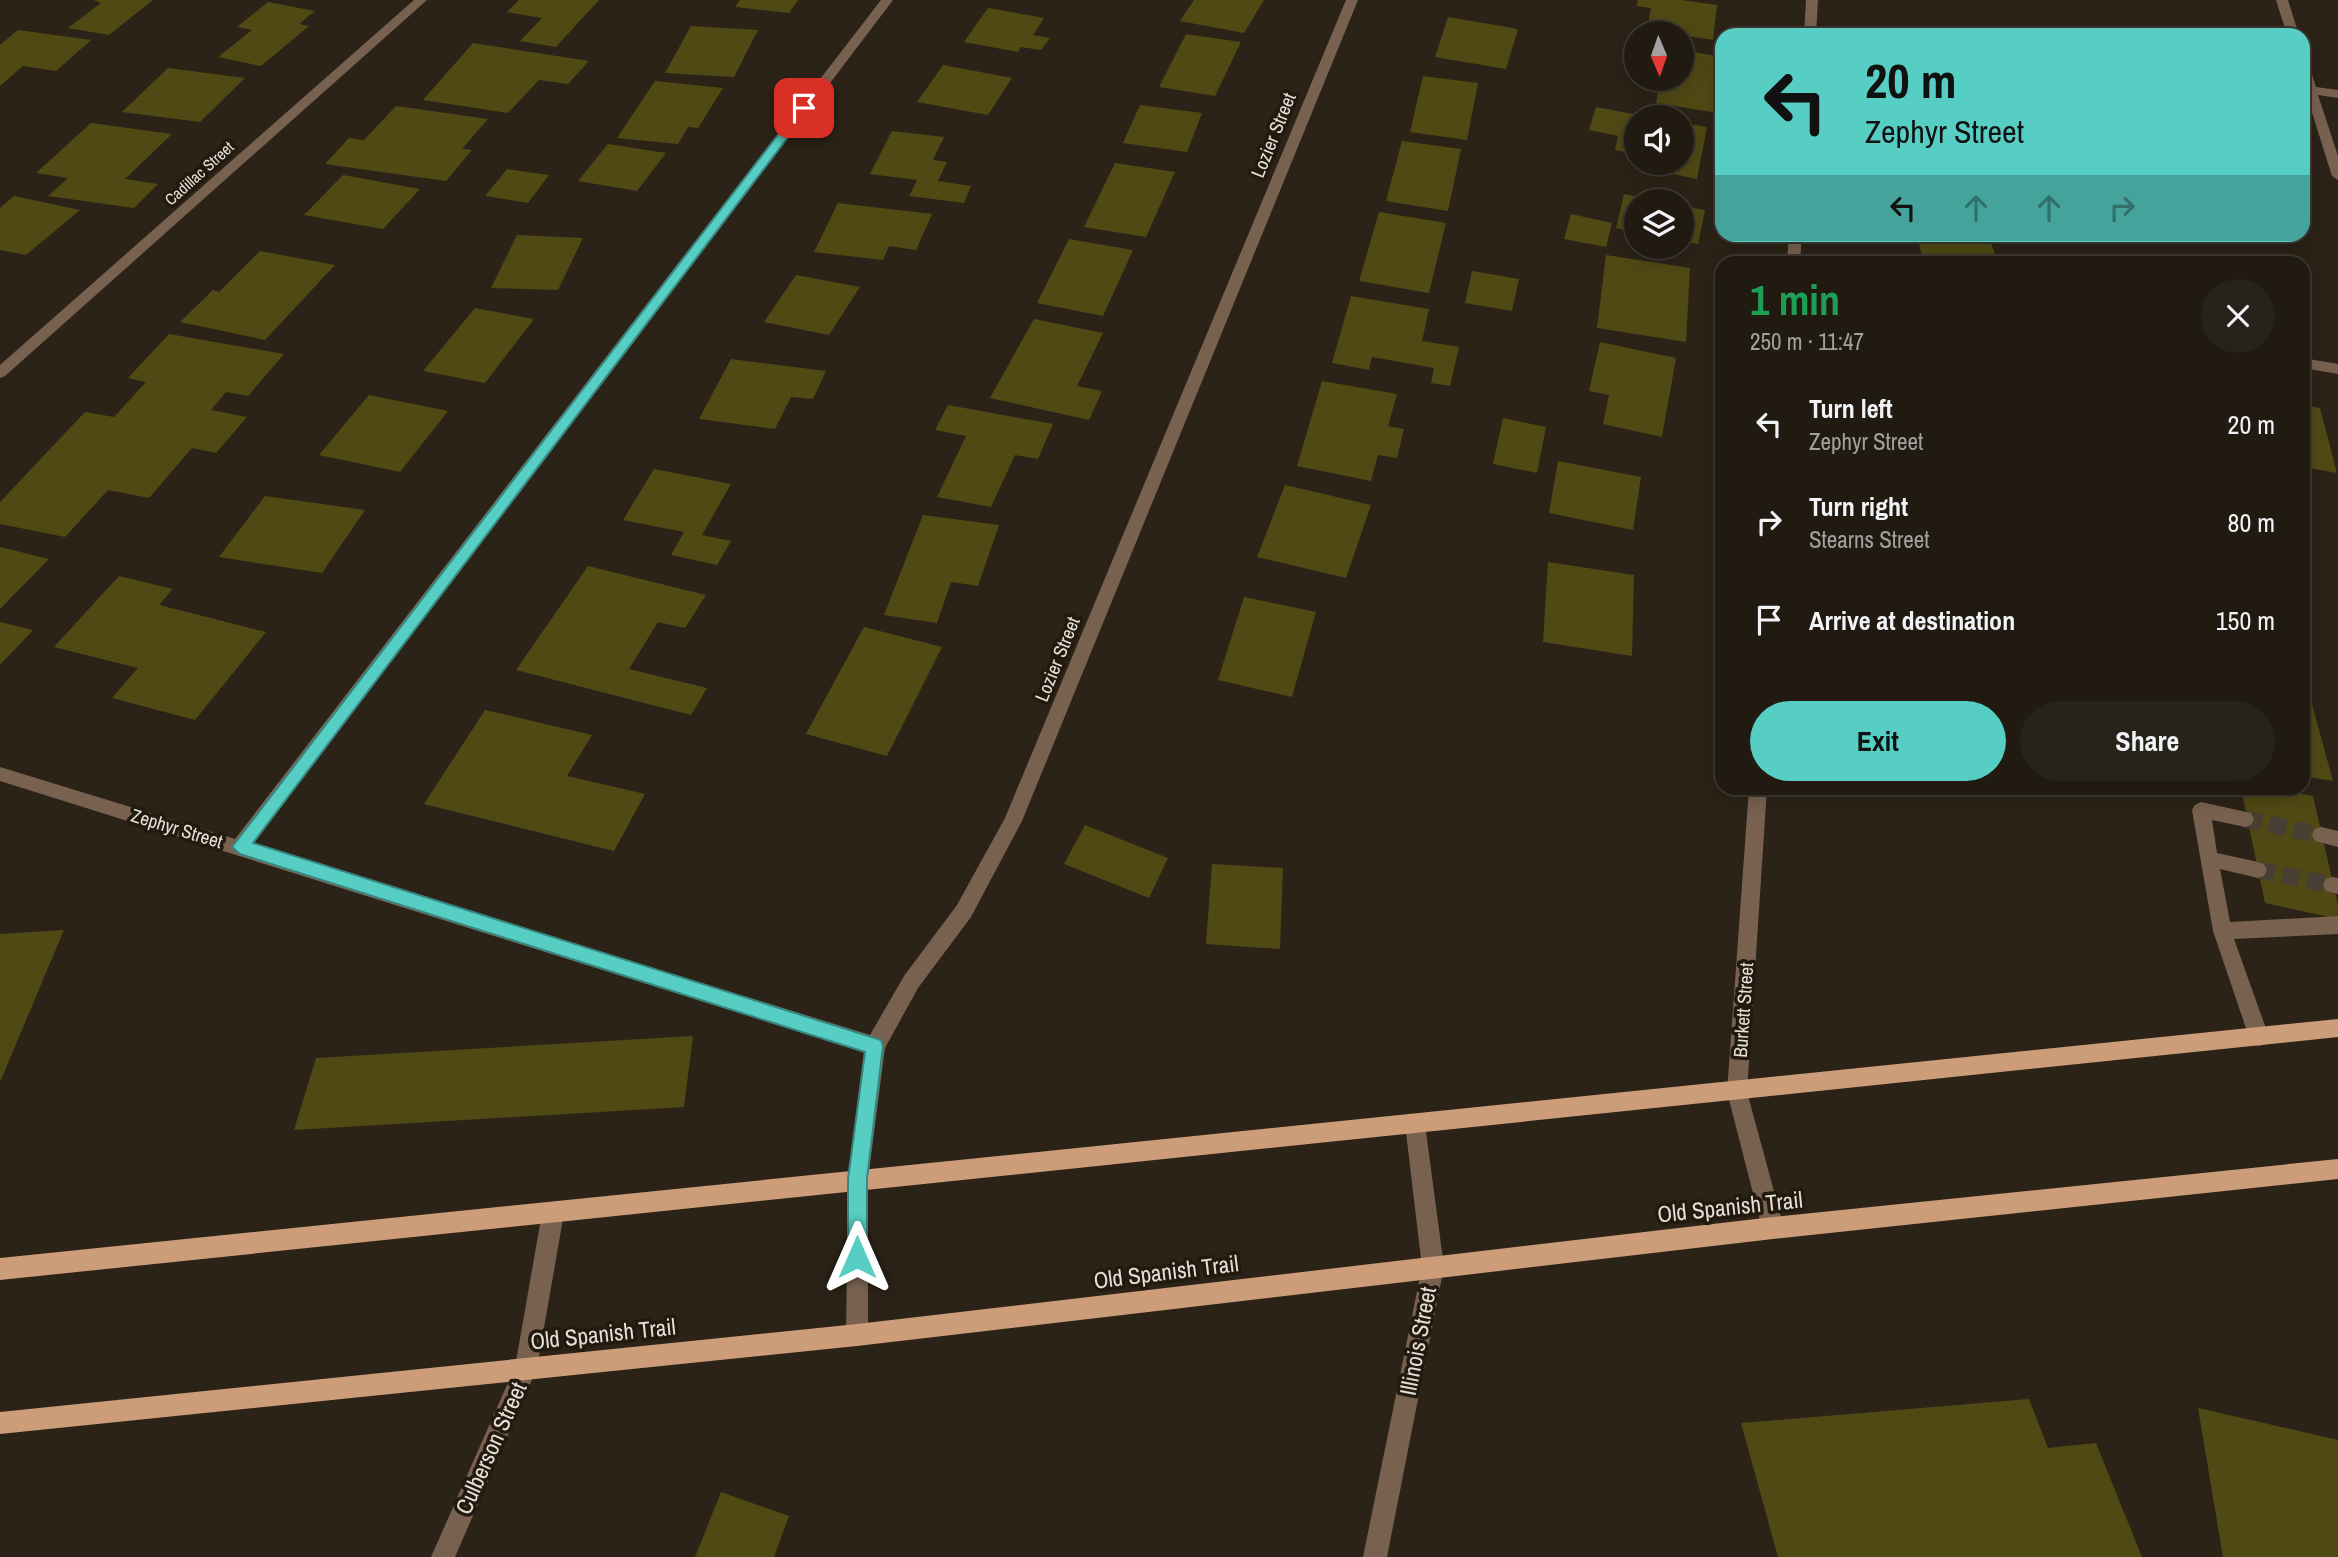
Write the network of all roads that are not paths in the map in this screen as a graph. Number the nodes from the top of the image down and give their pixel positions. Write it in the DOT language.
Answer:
graph roads {
  1 [pos="421,0"];
  2 [pos="887,0"];
  3 [pos="1352,0"];
  4 [pos="1812,0"];
  5 [pos="2282,0"];
  6 [pos="1810,28"];
  7 [pos="2291,28"];
  8 [pos="2310,87"];
  9 [pos="2311,90"];
  10 [pos="2338,94"];
  11 [pos="2338,176"];
  12 [pos="2310,364"];
  13 [pos="2338,369"];
  14 [pos="0,373"];
  15 [pos="0,774"];
  16 [pos="1758,795"];
  17 [pos="2245,819"];
  18 [pos="240,847"];
  19 [pos="2210,859"];
  20 [pos="2258,870"];
  21 [pos="2338,925"];
  22 [pos="2222,931"];
  23 [pos="2338,1028"];
  24 [pos="2259,1037"];
  25 [pos="874,1046"];
  26 [pos="1737,1092"];
  27 [pos="1415,1124"];
  28 [pos="2338,1169"];
  29 [pos="858,1179"];
  30 [pos="553,1213"];
  31 [pos="1773,1228"];
  32 [pos="1433,1267"];
  33 [pos="0,1269"];
  34 [pos="857,1335"];
  35 [pos="526,1368"];
  36 [pos="0,1423"];
  37 [pos="443,1557"];
  38 [pos="1375,1557"];
  1 -- 14 [label="street, Cadillac Street"];
  2 -- 18 [label="street"];
  3 -- 25 [label="street, Lozier Street"];
  4 -- 6 [label="street"];
  5 -- 7 [label="street"];
  8 -- 9 [label="street"];
  9 -- 10 [label="street"];
  9 -- 11 [label="street"];
  12 -- 13 [label="street"];
  15 -- 18 [label="street, Zephyr Street"];
  16 -- 26 [label="street, Burkett Street"];
  17 -- 19 [label="street"];
  18 -- 25 [label="street, Zephyr Street"];
  19 -- 20 [label="street"];
  19 -- 22 [label="street"];
  21 -- 22 [label="street"];
  22 -- 24 [label="street"];
  23 -- 24 [label="main road"];
  24 -- 26 [label="main road"];
  25 -- 29 [label="street, Lozier Street"];
  26 -- 27 [label="main road"];
  26 -- 31 [label="street, Burkett Street"];
  27 -- 29 [label="main road"];
  27 -- 32 [label="street, Illinois Street"];
  28 -- 31 [label="main road, Old Spanish Trail"];
  29 -- 30 [label="main road"];
  29 -- 34 [label="street, Lozier Street"];
  30 -- 33 [label="main road"];
  30 -- 35 [label="street, Culberson Street"];
  31 -- 32 [label="main road, Old Spanish Trail"];
  32 -- 34 [label="main road, Old Spanish Trail"];
  32 -- 38 [label="street, Illinois Street"];
  34 -- 35 [label="main road, Old Spanish Trail"];
  35 -- 36 [label="main road, Old Spanish Trail"];
  35 -- 37 [label="street, Culberson Street"];
}
